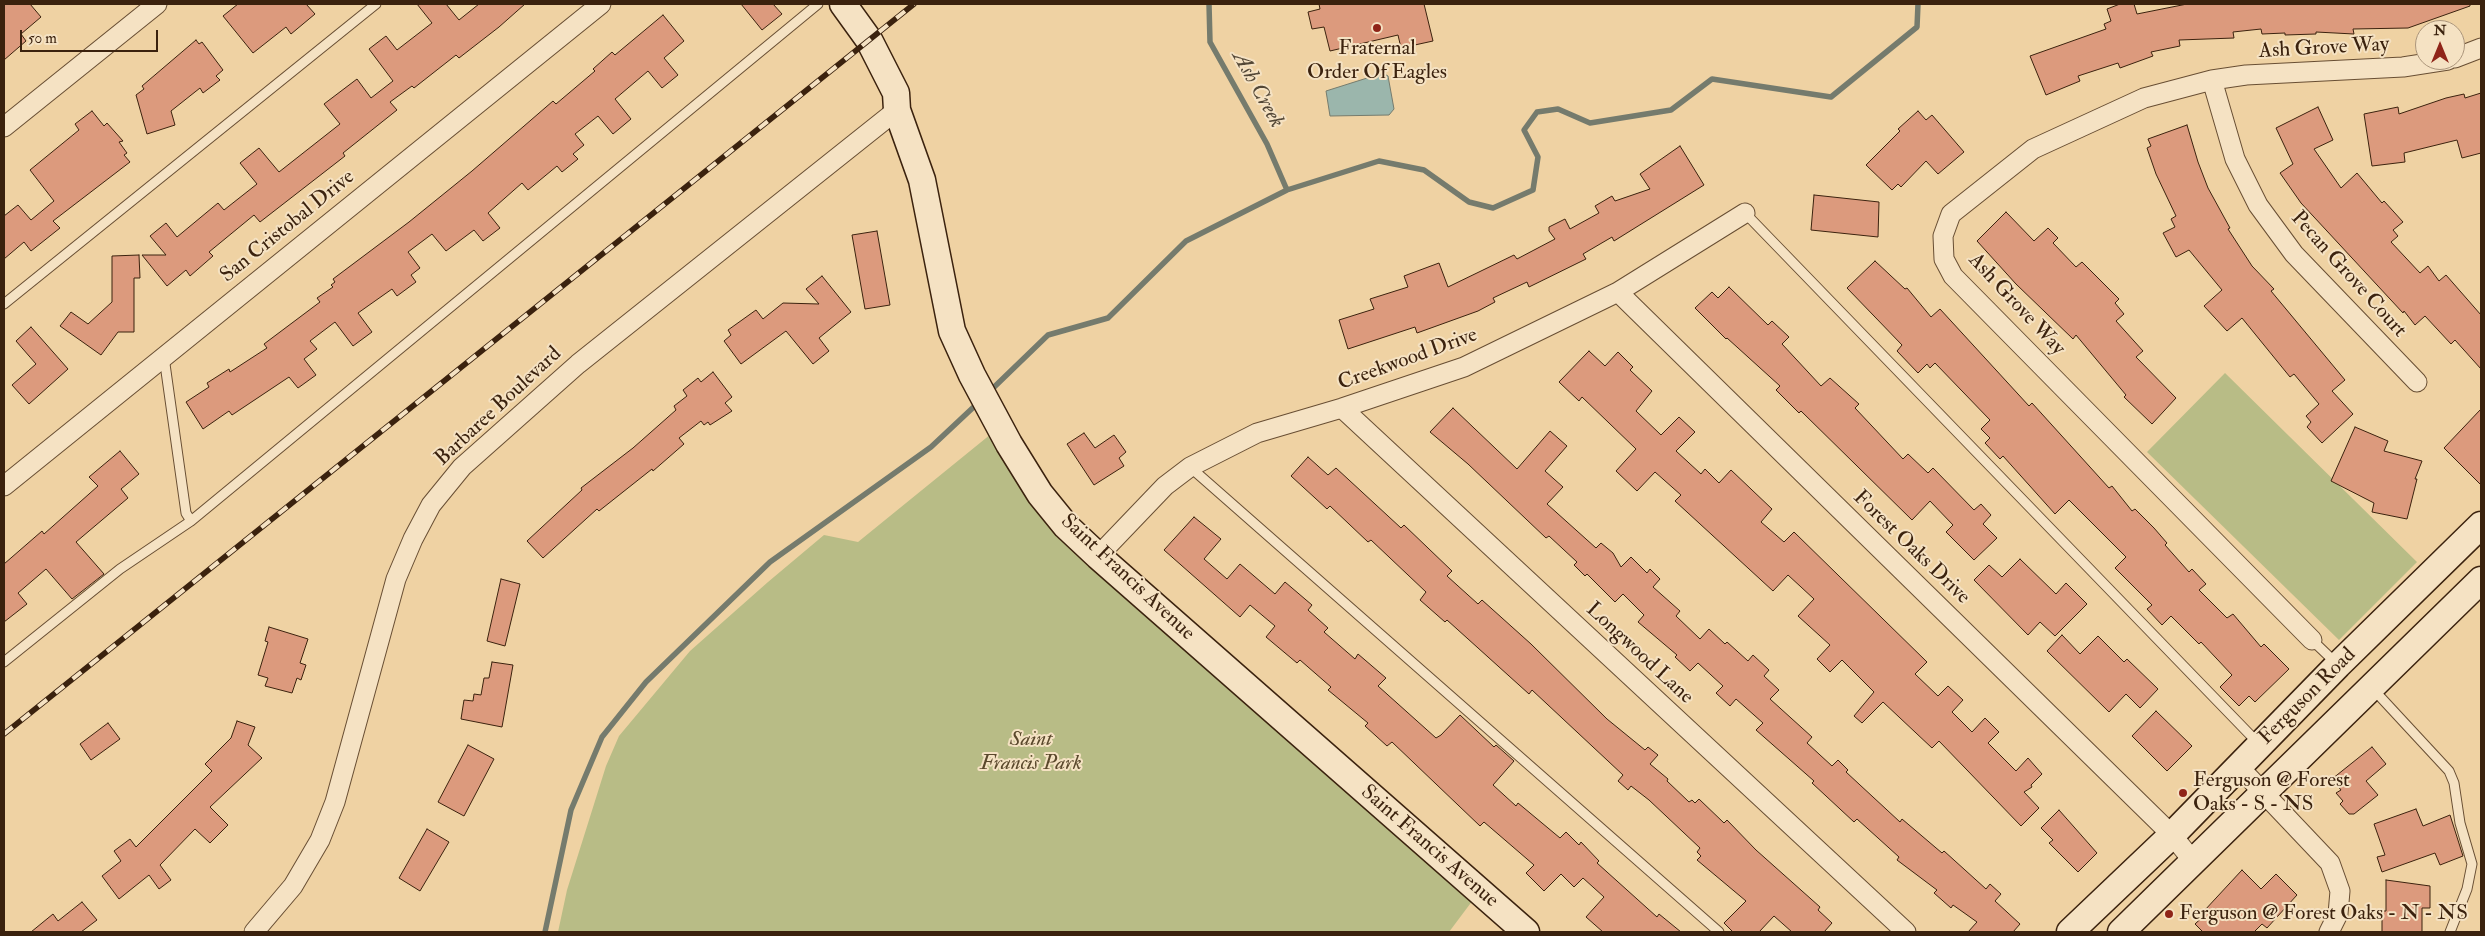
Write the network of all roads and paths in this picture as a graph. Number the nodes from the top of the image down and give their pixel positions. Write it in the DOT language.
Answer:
graph roads {
  1 [pos="157,4"];
  2 [pos="376,4"];
  3 [pos="601,4"];
  4 [pos="818,4"];
  5 [pos="824,4"];
  6 [pos="843,4"];
  7 [pos="2481,48"];
  8 [pos="2465,54"];
  9 [pos="2415,65"];
  10 [pos="2212,80"];
  11 [pos="897,110"];
  12 [pos="4,127"];
  13 [pos="1745,213"];
  14 [pos="1618,292"];
  15 [pos="4,304"];
  16 [pos="164,357"];
  17 [pos="2417,382"];
  18 [pos="1342,408"];
  19 [pos="1190,467"];
  20 [pos="4,486"];
  21 [pos="191,521"];
  22 [pos="2481,525"];
  23 [pos="1098,556"];
  24 [pos="2481,580"];
  25 [pos="2312,640"];
  26 [pos="4,662"];
  27 [pos="2338,665"];
  28 [pos="2372,687"];
  29 [pos="2260,745"];
  30 [pos="2239,767"];
  31 [pos="2265,792"];
  32 [pos="2172,835"];
  33 [pos="2193,861"];
  34 [pos="254,932"];
  35 [pos="1526,932"];
  36 [pos="1719,932"];
  37 [pos="1906,932"];
  38 [pos="2070,932"];
  39 [pos="2121,932"];
  40 [pos="2329,932"];
  41 [pos="2450,932"];
  1 -- 12 [label="street"];
  2 -- 15 [label="lane"];
  3 -- 16 [label="street, San Cristobal Drive"];
  4 -- 21 [label="lane"];
  5 -- 11 [label="street, Saint Francis Avenue"];
  6 -- 11 [label="street, Saint Francis Avenue"];
  7 -- 8 [label="street"];
  9 -- 10 [label="street, Ash Grove Way"];
  10 -- 17 [label="street, Pecan Grove Court"];
  10 -- 25 [label="street, Ash Grove Way"];
  11 -- 23 [label="street, Saint Francis Avenue"];
  11 -- 34 [label="street, Barbaree Boulevard"];
  13 -- 14 [label="street, Creekwood Drive"];
  13 -- 29 [label="lane"];
  14 -- 18 [label="street, Creekwood Drive"];
  14 -- 32 [label="street, Forest Oaks Drive"];
  16 -- 20 [label="street, San Cristobal Drive"];
  16 -- 21 [label="lane"];
  18 -- 19 [label="street, Creekwood Drive"];
  18 -- 37 [label="street, Longwood Lane"];
  19 -- 23 [label="street, Creekwood Drive"];
  19 -- 36 [label="lane"];
  21 -- 26 [label="lane"];
  22 -- 27 [label="street, Ferguson Road"];
  23 -- 35 [label="street, Saint Francis Avenue"];
  24 -- 28 [label="street, Ferguson Road"];
  25 -- 27 [label="lane, Ash Grove Way"];
  27 -- 29 [label="street, Ferguson Road"];
  28 -- 31 [label="street, Ferguson Road"];
  28 -- 41 [label="lane"];
  29 -- 30 [label="street, Ferguson Road"];
  30 -- 31 [label="street"];
  30 -- 32 [label="street, Ferguson Road"];
  31 -- 33 [label="street, Ferguson Road"];
  31 -- 40 [label="street"];
  32 -- 33 [label="street, Forest Oaks Drive"];
  32 -- 38 [label="street, Ferguson Road"];
  33 -- 39 [label="street, Ferguson Road"];
}
